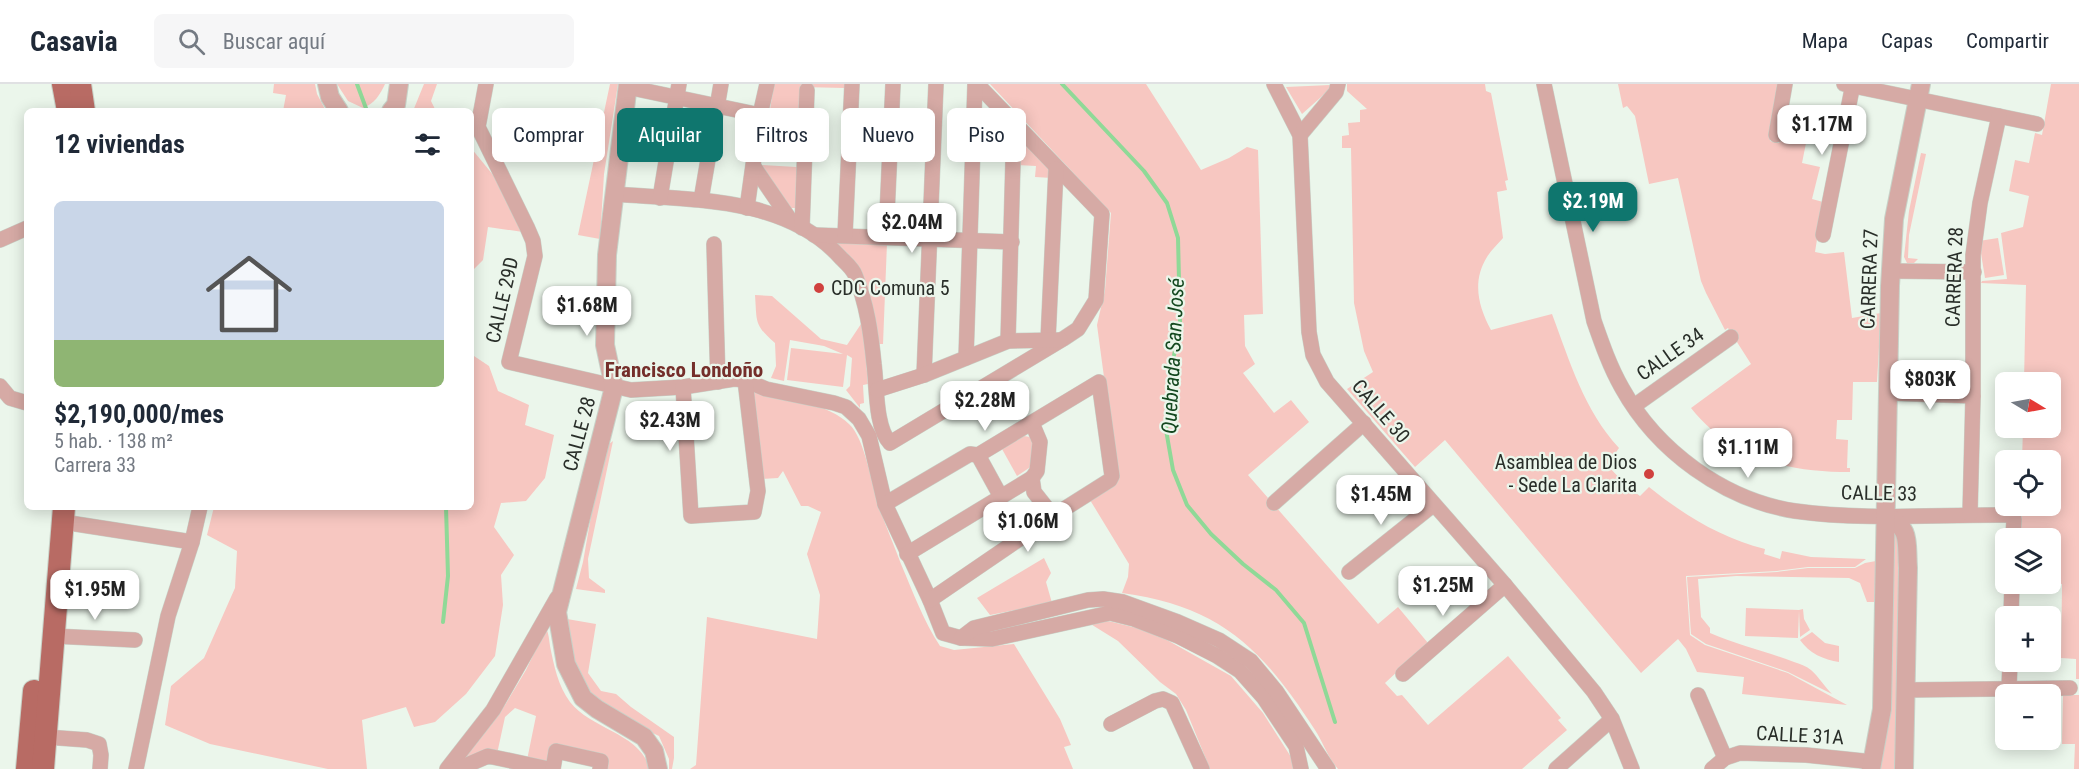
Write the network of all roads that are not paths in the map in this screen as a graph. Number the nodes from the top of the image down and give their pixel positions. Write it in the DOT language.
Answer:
graph roads {
  1 [pos="63,84"];
  2 [pos="80,84"];
  3 [pos="327,84"];
  4 [pos="399,84"];
  5 [pos="486,84"];
  6 [pos="721,84"];
  7 [pos="767,84"];
  8 [pos="852,84"];
  9 [pos="893,84"];
  10 [pos="936,84"];
  11 [pos="976,84"];
  12 [pos="1274,84"];
  13 [pos="1338,84"];
  14 [pos="1544,84"];
  15 [pos="1785,84"];
  16 [pos="1849,85"];
  17 [pos="627,86"];
  18 [pos="677,90"];
  19 [pos="807,90"];
  20 [pos="1920,91"];
  21 [pos="716,106"];
  22 [pos="67,108"];
  23 [pos="84,108"];
  24 [pos="337,108"];
  25 [pos="394,108"];
  26 [pos="761,108"];
  27 [pos="999,108"];
  28 [pos="735,109"];
  29 [pos="2000,116"];
  30 [pos="2037,124"];
  31 [pos="1300,135"];
  32 [pos="1776,135"];
  33 [pos="1026,137"];
  34 [pos="755,162"];
  35 [pos="1013,162"];
  36 [pos="754,167"];
  37 [pos="1056,169"];
  38 [pos="614,194"];
  39 [pos="660,198"];
  40 [pos="701,200"];
  41 [pos="747,208"];
  42 [pos="802,228"];
  43 [pos="24,229"];
  44 [pos="845,235"];
  45 [pos="1823,235"];
  46 [pos="886,236"];
  47 [pos="928,239"];
  48 [pos="0,240"];
  49 [pos="971,241"];
  50 [pos="1012,242"];
  51 [pos="714,244"];
  52 [pos="1892,271"];
  53 [pos="1974,272"];
  54 [pos="1731,337"];
  55 [pos="1064,339"];
  56 [pos="1048,340"];
  57 [pos="1008,341"];
  58 [pos="966,358"];
  59 [pos="924,375"];
  60 [pos="745,380"];
  61 [pos="718,382"];
  62 [pos="0,386"];
  63 [pos="614,387"];
  64 [pos="683,387"];
  65 [pos="877,390"];
  66 [pos="1888,393"];
  67 [pos="1973,396"];
  68 [pos="24,402"];
  69 [pos="1634,406"];
  70 [pos="879,414"];
  71 [pos="1032,423"];
  72 [pos="1364,423"];
  73 [pos="869,436"];
  74 [pos="978,455"];
  75 [pos="1032,478"];
  76 [pos="1001,497"];
  77 [pos="1275,503"];
  78 [pos="885,504"];
  79 [pos="1433,504"];
  80 [pos="199,510"];
  81 [pos="58,512"];
  82 [pos="1970,514"];
  83 [pos="1885,515"];
  84 [pos="1053,516"];
  85 [pos="2014,528"];
  86 [pos="192,542"];
  87 [pos="907,554"];
  88 [pos="1349,572"];
  89 [pos="1505,585"];
  90 [pos="561,593"];
  91 [pos="930,600"];
  92 [pos="53,636"];
  93 [pos="961,638"];
  94 [pos="135,640"];
  95 [pos="1403,674"];
  96 [pos="1995,688"];
  97 [pos="2061,688"];
  98 [pos="2070,688"];
  99 [pos="1905,690"];
  100 [pos="1698,695"];
  101 [pos="1612,718"];
  102 [pos="1111,724"];
  103 [pos="46,737"];
  104 [pos="1725,758"];
  105 [pos="1872,766"];
  106 [pos="454,767"];
  107 [pos="27,769"];
  108 [pos="43,769"];
  109 [pos="100,769"];
  110 [pos="136,769"];
  111 [pos="551,769"];
  112 [pos="600,769"];
  113 [pos="658,769"];
  114 [pos="1202,769"];
  115 [pos="1301,769"];
  116 [pos="1328,769"];
  117 [pos="1556,769"];
  118 [pos="1632,769"];
  119 [pos="1712,769"];
  120 [pos="1904,769"];
  1 -- 22 [label="main road"];
  2 -- 23 [label="main road"];
  3 -- 24 [label="street"];
  4 -- 25 [label="street"];
  5 -- 63 [label="street, CALLE 29D"];
  6 -- 21 [label="street"];
  7 -- 26 [label="street"];
  8 -- 44 [label="street"];
  9 -- 46 [label="street"];
  10 -- 47 [label="street"];
  11 -- 27 [label="street"];
  11 -- 49 [label="street"];
  12 -- 31 [label="street, CALLE 30"];
  13 -- 31 [label="street"];
  14 -- 69 [label="street, CALLE 33"];
  15 -- 32 [label="street"];
  16 -- 20 [label="street"];
  16 -- 45 [label="street"];
  17 -- 18 [label="street"];
  17 -- 38 [label="street, CALLE 28"];
  18 -- 21 [label="street"];
  18 -- 39 [label="street"];
  19 -- 42 [label="street"];
  20 -- 29 [label="street"];
  20 -- 52 [label="street, CARRERA 27"];
  21 -- 28 [label="street"];
  21 -- 40 [label="street"];
  29 -- 30 [label="street"];
  29 -- 53 [label="street, CARRERA 28"];
  31 -- 72 [label="street, CALLE 30"];
  33 -- 37 [label="street"];
  34 -- 36 [label="street"];
  35 -- 50 [label="street"];
  36 -- 41 [label="street"];
  36 -- 42 [label="street"];
  37 -- 55 [label="street"];
  37 -- 56 [label="street"];
  38 -- 39 [label="street"];
  38 -- 63 [label="street, CALLE 28"];
  39 -- 40 [label="street"];
  40 -- 41 [label="street"];
  41 -- 42 [label="street"];
  42 -- 44 [label="street"];
  42 -- 65 [label="street"];
  43 -- 48 [label="street"];
  44 -- 46 [label="street"];
  46 -- 47 [label="street"];
  47 -- 49 [label="street"];
  47 -- 59 [label="street"];
  49 -- 50 [label="street"];
  49 -- 58 [label="street"];
  50 -- 57 [label="street"];
  51 -- 61 [label="street"];
  52 -- 53 [label="street"];
  52 -- 66 [label="street, CARRERA 27"];
  53 -- 67 [label="street, CARRERA 28"];
  54 -- 69 [label="street, CALLE 34"];
  55 -- 56 [label="street"];
  55 -- 70 [label="street"];
  56 -- 57 [label="street"];
  57 -- 58 [label="street"];
  58 -- 59 [label="street"];
  59 -- 65 [label="street"];
  60 -- 61 [label="street"];
  60 -- 64 [label="street"];
  60 -- 73 [label="street"];
  61 -- 64 [label="street"];
  62 -- 68 [label="street"];
  63 -- 64 [label="street"];
  63 -- 90 [label="street, CALLE 28"];
  65 -- 70 [label="street"];
  66 -- 67 [label="street"];
  66 -- 83 [label="street, CARRERA 27"];
  67 -- 82 [label="street, CARRERA 28"];
  69 -- 83 [label="street, CALLE 33"];
  70 -- 73 [label="street"];
  71 -- 74 [label="street"];
  71 -- 75 [label="street"];
  71 -- 84 [label="street"];
  72 -- 77 [label="street"];
  72 -- 79 [label="street, CALLE 30"];
  73 -- 78 [label="street"];
  74 -- 76 [label="street"];
  74 -- 78 [label="street"];
  75 -- 76 [label="street"];
  75 -- 84 [label="street"];
  76 -- 87 [label="street"];
  78 -- 87 [label="street"];
  79 -- 88 [label="street"];
  79 -- 89 [label="street, CALLE 30"];
  80 -- 86 [label="street"];
  81 -- 86 [label="street"];
  81 -- 92 [label="main road"];
  81 -- 107 [label="main road"];
  82 -- 83 [label="street, CALLE 33"];
  82 -- 85 [label="street, CALLE 33"];
  83 -- 99 [label="street"];
  83 -- 105 [label="street, CARRERA 27"];
  84 -- 91 [label="street"];
  86 -- 110 [label="street"];
  87 -- 91 [label="street"];
  89 -- 95 [label="street"];
  89 -- 101 [label="street, CALLE 30"];
  90 -- 106 [label="street, CALLE 28"];
  90 -- 113 [label="street"];
  91 -- 93 [label="street"];
  92 -- 94 [label="street"];
  92 -- 103 [label="main road"];
  93 -- 115 [label="street"];
  93 -- 116 [label="street"];
  96 -- 99 [label="street"];
  97 -- 98 [label="street"];
  99 -- 120 [label="street"];
  100 -- 104 [label="street"];
  101 -- 117 [label="street"];
  101 -- 118 [label="street, CALLE 30"];
  102 -- 114 [label="street"];
  103 -- 108 [label="main road"];
  103 -- 109 [label="street"];
  104 -- 105 [label="street, CALLE 31A"];
  104 -- 119 [label="street"];
  106 -- 111 [label="street"];
  111 -- 112 [label="street"];
}
